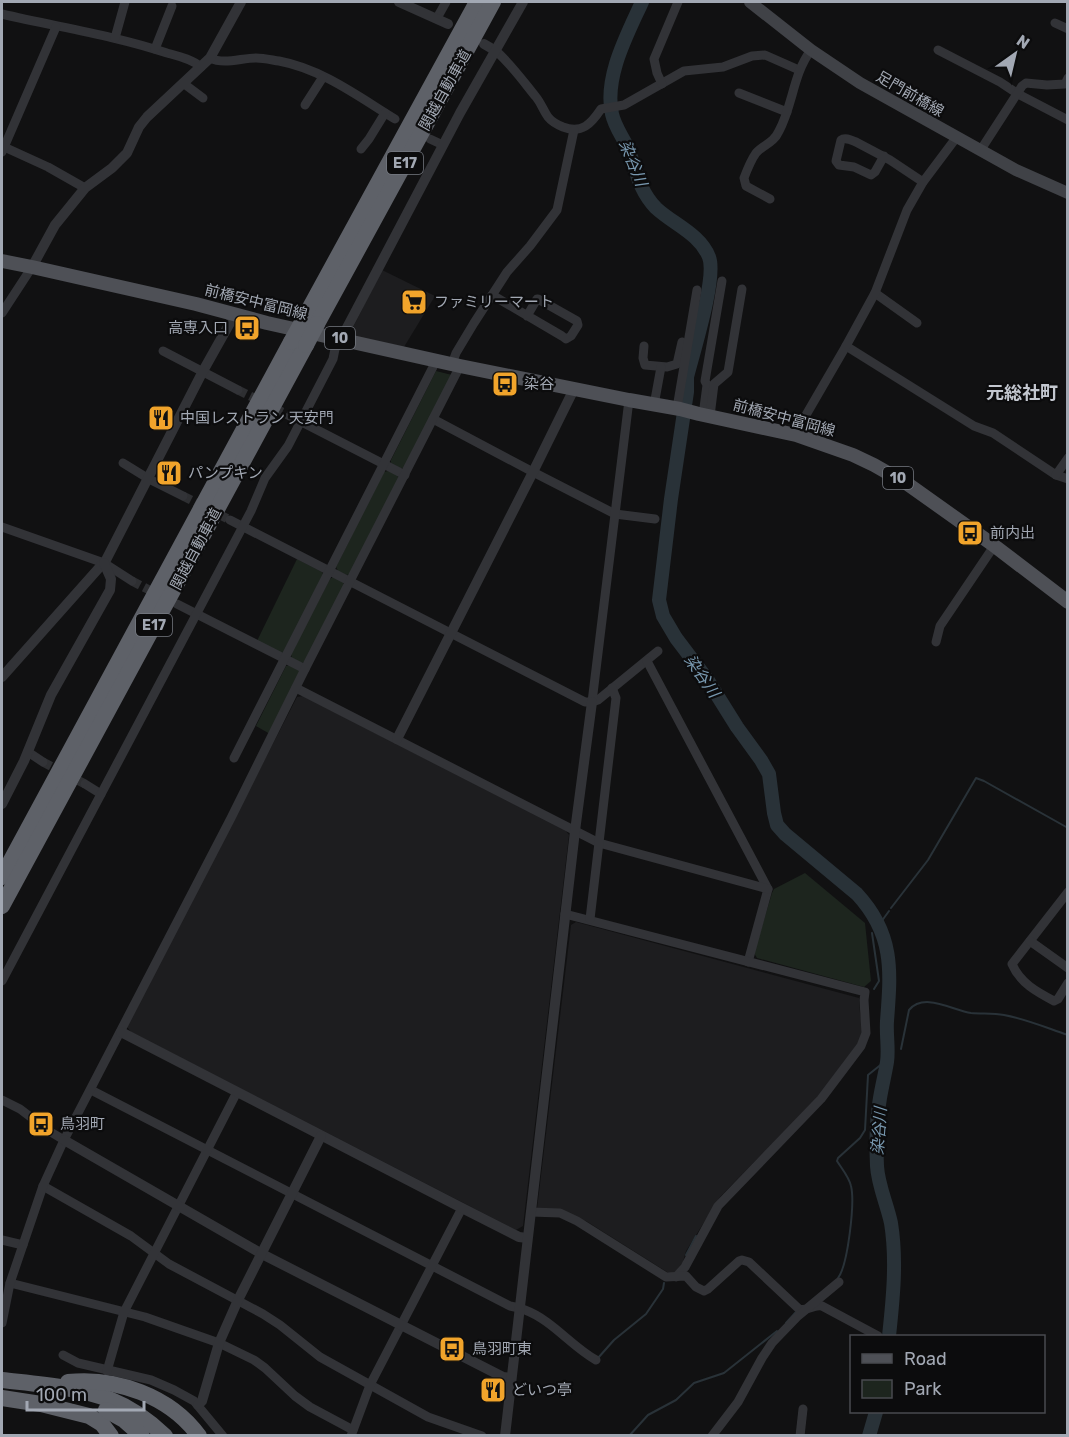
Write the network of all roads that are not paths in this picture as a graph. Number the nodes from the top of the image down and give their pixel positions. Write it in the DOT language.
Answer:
graph roads {
  1 [pos="125,2"];
  2 [pos="242,2"];
  3 [pos="399,2"];
  4 [pos="446,2"];
  5 [pos="477,2"];
  6 [pos="493,2"];
  7 [pos="523,2"];
  8 [pos="678,2"];
  9 [pos="750,2"];
  10 [pos="172,6"];
  11 [pos="2,14"];
  12 [pos="437,18"];
  13 [pos="1055,23"];
  14 [pos="448,24"];
  15 [pos="56,27"];
  16 [pos="1068,29"];
  17 [pos="115,38"];
  18 [pos="483,44"];
  19 [pos="155,49"];
  20 [pos="811,50"];
  21 [pos="495,51"];
  22 [pos="938,51"];
  23 [pos="210,58"];
  24 [pos="201,67"];
  25 [pos="799,70"];
  26 [pos="323,77"];
  27 [pos="1068,78"];
  28 [pos="183,83"];
  29 [pos="662,84"];
  30 [pos="739,93"];
  31 [pos="1018,94"];
  32 [pos="204,98"];
  33 [pos="305,105"];
  34 [pos="787,112"];
  35 [pos="385,113"];
  36 [pos="1067,118"];
  37 [pos="395,119"];
  38 [pos="574,130"];
  39 [pos="956,138"];
  40 [pos="430,139"];
  41 [pos="443,145"];
  42 [pos="2,149"];
  43 [pos="361,149"];
  44 [pos="980,150"];
  45 [pos="884,156"];
  46 [pos="923,182"];
  47 [pos="85,188"];
  48 [pos="1068,193"];
  49 [pos="770,199"];
  50 [pos="2,261"];
  51 [pos="32,267"];
  52 [pos="722,281"];
  53 [pos="742,289"];
  54 [pos="697,290"];
  55 [pos="874,293"];
  56 [pos="492,295"];
  57 [pos="2,313"];
  58 [pos="235,314"];
  59 [pos="527,316"];
  60 [pos="310,323"];
  61 [pos="917,323"];
  62 [pos="341,339"];
  63 [pos="682,342"];
  64 [pos="299,344"];
  65 [pos="644,346"];
  66 [pos="846,346"];
  67 [pos="163,351"];
  68 [pos="435,359"];
  69 [pos="456,365"];
  70 [pos="661,367"];
  71 [pos="203,371"];
  72 [pos="574,389"];
  73 [pos="238,390"];
  74 [pos="629,400"];
  75 [pos="654,405"];
  76 [pos="679,409"];
  77 [pos="704,415"];
  78 [pos="290,416"];
  79 [pos="433,419"];
  80 [pos="300,421"];
  81 [pos="796,435"];
  82 [pos="1068,458"];
  83 [pos="123,464"];
  84 [pos="384,464"];
  85 [pos="533,472"];
  86 [pos="405,475"];
  87 [pos="1056,475"];
  88 [pos="148,479"];
  89 [pos="1068,479"];
  90 [pos="183,496"];
  91 [pos="615,514"];
  92 [pos="655,519"];
  93 [pos="230,520"];
  94 [pos="242,526"];
  95 [pos="2,527"];
  96 [pos="994,546"];
  97 [pos="104,562"];
  98 [pos="329,571"];
  99 [pos="132,582"];
  100 [pos="350,582"];
  101 [pos="1068,602"];
  102 [pos="177,604"];
  103 [pos="196,613"];
  104 [pos="451,634"];
  105 [pos="936,642"];
  106 [pos="658,651"];
  107 [pos="285,659"];
  108 [pos="646,661"];
  109 [pos="305,669"];
  110 [pos="2,677"];
  111 [pos="296,688"];
  112 [pos="612,688"];
  113 [pos="592,702"];
  114 [pos="397,740"];
  115 [pos="28,752"];
  116 [pos="234,758"];
  117 [pos="43,762"];
  118 [pos="85,784"];
  119 [pos="100,794"];
  120 [pos="2,804"];
  121 [pos="575,831"];
  122 [pos="599,843"];
  123 [pos="2,877"];
  124 [pos="768,889"];
  125 [pos="1068,892"];
  126 [pos="2,906"];
  127 [pos="566,914"];
  128 [pos="590,919"];
  129 [pos="1030,941"];
  130 [pos="748,962"];
  131 [pos="1068,968"];
  132 [pos="2,981"];
  133 [pos="1068,983"];
  134 [pos="121,1032"];
  135 [pos="91,1090"];
  136 [pos="237,1092"];
  137 [pos="2,1100"];
  138 [pos="321,1136"];
  139 [pos="64,1140"];
  140 [pos="207,1150"];
  141 [pos="43,1186"];
  142 [pos="292,1194"];
  143 [pos="178,1206"];
  144 [pos="462,1208"];
  145 [pos="531,1212"];
  146 [pos="527,1238"];
  147 [pos="2,1240"];
  148 [pos="23,1245"];
  149 [pos="154,1254"];
  150 [pos="262,1254"];
  151 [pos="432,1266"];
  152 [pos="676,1277"];
  153 [pos="839,1282"];
  154 [pos="10,1283"];
  155 [pos="238,1300"];
  156 [pos="519,1308"];
  157 [pos="805,1310"];
  158 [pos="124,1312"];
  159 [pos="2,1323"];
  160 [pos="401,1325"];
  161 [pos="876,1335"];
  162 [pos="219,1344"];
  163 [pos="63,1355"];
  164 [pos="596,1360"];
  165 [pos="107,1371"];
  166 [pos="511,1378"];
  167 [pos="2,1380"];
  168 [pos="370,1384"];
  169 [pos="43,1385"];
  170 [pos="2,1398"];
  171 [pos="41,1404"];
  172 [pos="198,1405"];
  173 [pos="803,1409"];
  174 [pos="352,1432"];
  175 [pos="111,1436"];
  176 [pos="142,1436"];
  177 [pos="165,1436"];
  178 [pos="199,1436"];
  179 [pos="223,1436"];
  180 [pos="482,1436"];
  181 [pos="505,1436"];
  182 [pos="712,1436"];
  183 [pos="800,1436"];
  1 -- 17 [label="street"];
  2 -- 23 [label="street"];
  3 -- 12 [label="street"];
  4 -- 12 [label="street"];
  5 -- 60 [label="highway, 関越自動車道 / E17"];
  6 -- 60 [label="highway, 関越自動車道 / E17"];
  7 -- 21 [label="street"];
  8 -- 29 [label="street"];
  9 -- 20 [label="main road, 足門前橋線"];
  10 -- 19 [label="street"];
  11 -- 15 [label="street"];
  12 -- 14 [label="street"];
  13 -- 16 [label="street"];
  15 -- 17 [label="street"];
  15 -- 42 [label="street"];
  17 -- 19 [label="street"];
  18 -- 21 [label="street"];
  19 -- 24 [label="street"];
  20 -- 25 [label="street"];
  20 -- 39 [label="main road, 足門前橋線"];
  21 -- 38 [label="street"];
  21 -- 41 [label="street"];
  22 -- 31 [label="street"];
  23 -- 24 [label="street"];
  23 -- 26 [label="street"];
  24 -- 28 [label="street"];
  25 -- 29 [label="street"];
  25 -- 34 [label="street"];
  26 -- 33 [label="street"];
  26 -- 35 [label="street"];
  27 -- 31 [label="street"];
  28 -- 32 [label="street"];
  28 -- 47 [label="street"];
  29 -- 38 [label="street"];
  30 -- 34 [label="street"];
  31 -- 36 [label="street"];
  31 -- 44 [label="street"];
  34 -- 49 [label="street"];
  35 -- 37 [label="street"];
  35 -- 43 [label="street"];
  38 -- 56 [label="street"];
  39 -- 44 [label="main road, 足門前橋線"];
  39 -- 46 [label="street"];
  40 -- 41 [label="street"];
  41 -- 62 [label="street"];
  42 -- 47 [label="street"];
  44 -- 48 [label="main road, 足門前橋線"];
  45 -- 45 [label="street"];
  45 -- 46 [label="street"];
  46 -- 55 [label="street"];
  47 -- 51 [label="street"];
  50 -- 51 [label="main road, 前橋安中富岡線 / 10"];
  51 -- 57 [label="street"];
  51 -- 58 [label="main road, 前橋安中富岡線 / 10"];
  52 -- 77 [label="street"];
  53 -- 77 [label="street"];
  54 -- 76 [label="street"];
  55 -- 61 [label="street"];
  55 -- 66 [label="street"];
  56 -- 59 [label="street"];
  56 -- 69 [label="street"];
  58 -- 62 [label="main road, 前橋安中富岡線 / 10"];
  58 -- 71 [label="street"];
  59 -- 59 [label="street"];
  60 -- 64 [label="highway, 関越自動車道 / E17, bridge"];
  62 -- 68 [label="main road, 前橋安中富岡線 / 10"];
  62 -- 80 [label="street"];
  63 -- 70 [label="street"];
  64 -- 123 [label="highway, 関越自動車道 / E17"];
  64 -- 126 [label="highway, 関越自動車道 / E17"];
  65 -- 70 [label="street"];
  66 -- 81 [label="street"];
  66 -- 87 [label="street"];
  67 -- 71 [label="street"];
  68 -- 69 [label="main road, 前橋安中富岡線 / 10"];
  68 -- 84 [label="street"];
  69 -- 72 [label="main road, 前橋安中富岡線 / 10"];
  69 -- 79 [label="street"];
  70 -- 75 [label="street"];
  71 -- 73 [label="street"];
  71 -- 88 [label="street"];
  72 -- 74 [label="main road, 前橋安中富岡線 / 10"];
  72 -- 85 [label="street"];
  74 -- 75 [label="main road, 前橋安中富岡線 / 10"];
  74 -- 91 [label="street"];
  75 -- 76 [label="main road, 前橋安中富岡線 / 10"];
  76 -- 77 [label="main road, 10"];
  77 -- 81 [label="main road, 前橋安中富岡線 / 10"];
  78 -- 80 [label="street"];
  79 -- 85 [label="street"];
  79 -- 86 [label="street"];
  80 -- 84 [label="street"];
  80 -- 94 [label="street"];
  81 -- 96 [label="main road, 前橋安中富岡線 / 10"];
  82 -- 87 [label="street"];
  83 -- 88 [label="street"];
  84 -- 86 [label="street"];
  84 -- 98 [label="street"];
  85 -- 91 [label="street"];
  85 -- 104 [label="street"];
  86 -- 100 [label="street"];
  87 -- 89 [label="street"];
  88 -- 90 [label="street"];
  88 -- 97 [label="street"];
  91 -- 92 [label="street"];
  91 -- 113 [label="street"];
  93 -- 94 [label="street"];
  94 -- 98 [label="street"];
  94 -- 103 [label="street"];
  95 -- 97 [label="street"];
  96 -- 101 [label="main road, 前橋安中富岡線 / 10"];
  96 -- 105 [label="street"];
  97 -- 99 [label="street"];
  97 -- 110 [label="street"];
  97 -- 115 [label="street"];
  98 -- 100 [label="street"];
  98 -- 107 [label="street"];
  100 -- 104 [label="street"];
  100 -- 109 [label="street"];
  102 -- 103 [label="street"];
  103 -- 107 [label="street"];
  103 -- 119 [label="street"];
  104 -- 113 [label="street"];
  104 -- 114 [label="street"];
  106 -- 108 [label="street"];
  107 -- 109 [label="street"];
  107 -- 116 [label="street"];
  108 -- 112 [label="street"];
  108 -- 124 [label="street"];
  109 -- 111 [label="street"];
  111 -- 114 [label="street"];
  111 -- 134 [label="street"];
  112 -- 113 [label="street"];
  112 -- 122 [label="street"];
  113 -- 121 [label="street"];
  114 -- 121 [label="street"];
  115 -- 117 [label="street"];
  115 -- 120 [label="street"];
  118 -- 119 [label="street"];
  119 -- 132 [label="street"];
  121 -- 122 [label="street"];
  121 -- 127 [label="street"];
  122 -- 124 [label="street"];
  122 -- 128 [label="street"];
  124 -- 130 [label="street"];
  125 -- 129 [label="street"];
  127 -- 128 [label="street"];
  127 -- 145 [label="street"];
  128 -- 130 [label="street"];
  129 -- 131 [label="street"];
  129 -- 133 [label="street"];
  130 -- 152 [label="street"];
  134 -- 135 [label="street"];
  134 -- 136 [label="street"];
  135 -- 139 [label="street"];
  135 -- 140 [label="street"];
  136 -- 138 [label="street"];
  136 -- 140 [label="street"];
  137 -- 139 [label="street"];
  138 -- 142 [label="street"];
  138 -- 144 [label="street"];
  139 -- 141 [label="street"];
  139 -- 143 [label="street"];
  140 -- 142 [label="street"];
  140 -- 143 [label="street"];
  141 -- 148 [label="street"];
  141 -- 149 [label="street"];
  142 -- 150 [label="street"];
  142 -- 151 [label="street"];
  143 -- 149 [label="street"];
  143 -- 150 [label="street"];
  144 -- 146 [label="street"];
  144 -- 151 [label="street"];
  145 -- 146 [label="street"];
  145 -- 152 [label="street"];
  146 -- 156 [label="street"];
  147 -- 148 [label="street"];
  148 -- 154 [label="street"];
  149 -- 155 [label="street"];
  149 -- 158 [label="street"];
  150 -- 155 [label="street"];
  150 -- 160 [label="street"];
  151 -- 156 [label="street"];
  151 -- 160 [label="street"];
  152 -- 157 [label="street"];
  153 -- 157 [label="street"];
  154 -- 158 [label="street"];
  154 -- 159 [label="street"];
  155 -- 162 [label="street"];
  155 -- 168 [label="street"];
  156 -- 164 [label="street"];
  156 -- 166 [label="street"];
  157 -- 161 [label="street"];
  157 -- 182 [label="street"];
  158 -- 162 [label="street"];
  158 -- 165 [label="street"];
  160 -- 166 [label="street"];
  160 -- 168 [label="street"];
  162 -- 172 [label="street"];
  162 -- 174 [label="street"];
  163 -- 165 [label="street"];
  165 -- 172 [label="street"];
  166 -- 181 [label="street"];
  167 -- 169 [label="highway"];
  168 -- 174 [label="street"];
  168 -- 180 [label="street"];
  169 -- 177 [label="highway"];
  169 -- 178 [label="highway"];
  170 -- 171 [label="highway"];
  171 -- 175 [label="highway"];
  171 -- 176 [label="highway"];
  172 -- 179 [label="street"];
  173 -- 183 [label="street"];
}
